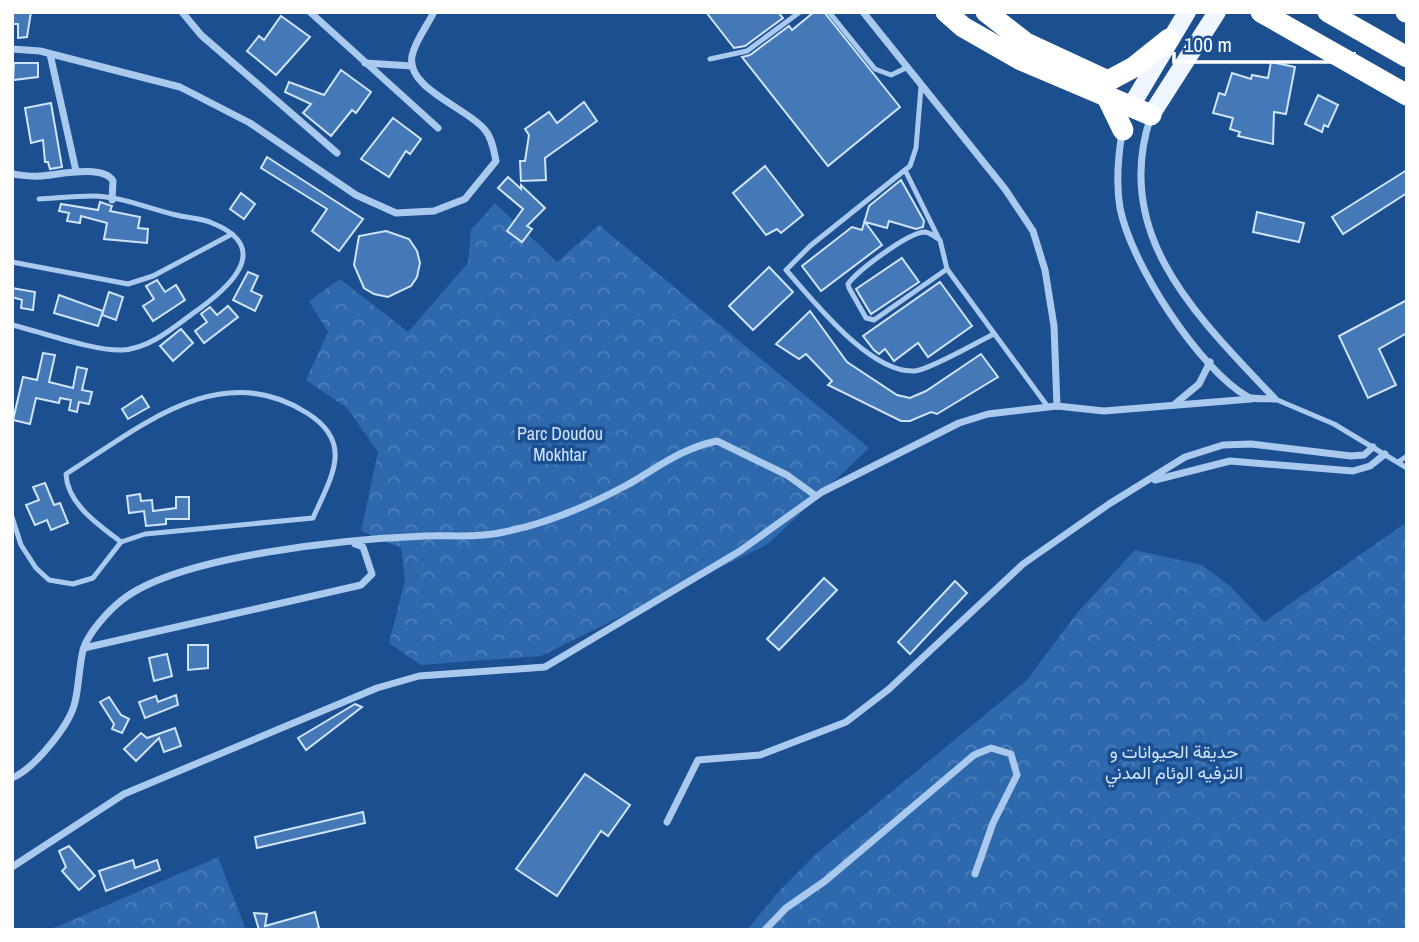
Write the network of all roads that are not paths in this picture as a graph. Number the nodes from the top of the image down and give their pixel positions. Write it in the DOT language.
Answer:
graph roads {
  1 [pos="182,12"];
  2 [pos="310,12"];
  3 [pos="434,12"];
  4 [pos="800,12"];
  5 [pos="828,12"];
  6 [pos="863,12"];
  7 [pos="946,12"];
  8 [pos="986,12"];
  9 [pos="1186,12"];
  10 [pos="1217,12"];
  11 [pos="1261,12"];
  12 [pos="1328,12"];
  13 [pos="1170,39"];
  14 [pos="12,49"];
  15 [pos="50,54"];
  16 [pos="1407,57"];
  17 [pos="710,59"];
  18 [pos="365,63"];
  19 [pos="412,66"];
  20 [pos="906,68"];
  21 [pos="921,87"];
  22 [pos="1106,87"];
  23 [pos="1407,95"];
  24 [pos="1134,101"];
  25 [pos="1154,109"];
  26 [pos="438,128"];
  27 [pos="1123,130"];
  28 [pos="338,153"];
  29 [pos="905,170"];
  30 [pos="76,171"];
  31 [pos="12,174"];
  32 [pos="39,199"];
  33 [pos="112,200"];
  34 [pos="232,233"];
  35 [pos="940,240"];
  36 [pos="12,262"];
  37 [pos="947,269"];
  38 [pos="12,325"];
  39 [pos="994,334"];
  40 [pos="1210,362"];
  41 [pos="1251,399"];
  42 [pos="1275,399"];
  43 [pos="1174,404"];
  44 [pos="1057,406"];
  45 [pos="1048,407"];
  46 [pos="1373,447"];
  47 [pos="1385,454"];
  48 [pos="1407,456"];
  49 [pos="1398,462"];
  50 [pos="1407,468"];
  51 [pos="1147,482"];
  52 [pos="816,496"];
  53 [pos="12,517"];
  54 [pos="121,542"];
  55 [pos="351,542"];
  56 [pos="84,649"];
  57 [pos="12,778"];
  58 [pos="667,822"];
  59 [pos="12,867"];
  60 [pos="975,874"];
  61 [pos="765,930"];
  1 -- 28 [label="street"];
  2 -- 18 [label="street"];
  3 -- 19 [label="street"];
  4 -- 17 [label="lane"];
  5 -- 20 [label="lane"];
  6 -- 20 [label="street"];
  7 -- 22 [label="highway"];
  8 -- 22 [label="highway"];
  9 -- 13 [label="main road"];
  10 -- 25 [label="main road"];
  11 -- 23 [label="highway"];
  12 -- 16 [label="highway"];
  13 -- 22 [label="highway"];
  13 -- 24 [label="main road"];
  14 -- 15 [label="street"];
  15 -- 19 [label="street"];
  15 -- 30 [label="street"];
  18 -- 19 [label="street"];
  18 -- 26 [label="street"];
  20 -- 21 [label="street"];
  21 -- 29 [label="lane"];
  21 -- 44 [label="street"];
  22 -- 24 [label="highway"];
  22 -- 27 [label="highway"];
  24 -- 25 [label="highway"];
  24 -- 27 [label="street"];
  25 -- 42 [label="street"];
  27 -- 40 [label="street"];
  29 -- 35 [label="lane"];
  29 -- 39 [label="lane"];
  30 -- 31 [label="street"];
  30 -- 33 [label="street"];
  32 -- 33 [label="lane"];
  33 -- 34 [label="lane"];
  34 -- 36 [label="lane"];
  34 -- 38 [label="lane"];
  35 -- 37 [label="lane"];
  35 -- 37 [label="lane"];
  37 -- 39 [label="lane"];
  39 -- 45 [label="lane"];
  40 -- 41 [label="street"];
  40 -- 43 [label="street"];
  41 -- 42 [label="street"];
  41 -- 43 [label="street"];
  42 -- 46 [label="lane"];
  43 -- 44 [label="street"];
  44 -- 45 [label="street"];
  45 -- 52 [label="street"];
  46 -- 47 [label="lane"];
  46 -- 51 [label="street"];
  47 -- 49 [label="lane"];
  47 -- 51 [label="street"];
  48 -- 49 [label="lane"];
  49 -- 50 [label="lane"];
  51 -- 58 [label="street"];
  52 -- 55 [label="street"];
  52 -- 59 [label="street"];
  53 -- 54 [label="lane"];
  54 -- 54 [label="lane"];
  55 -- 56 [label="street"];
  55 -- 56 [label="street"];
  56 -- 57 [label="street"];
  60 -- 61 [label="street"];
}
